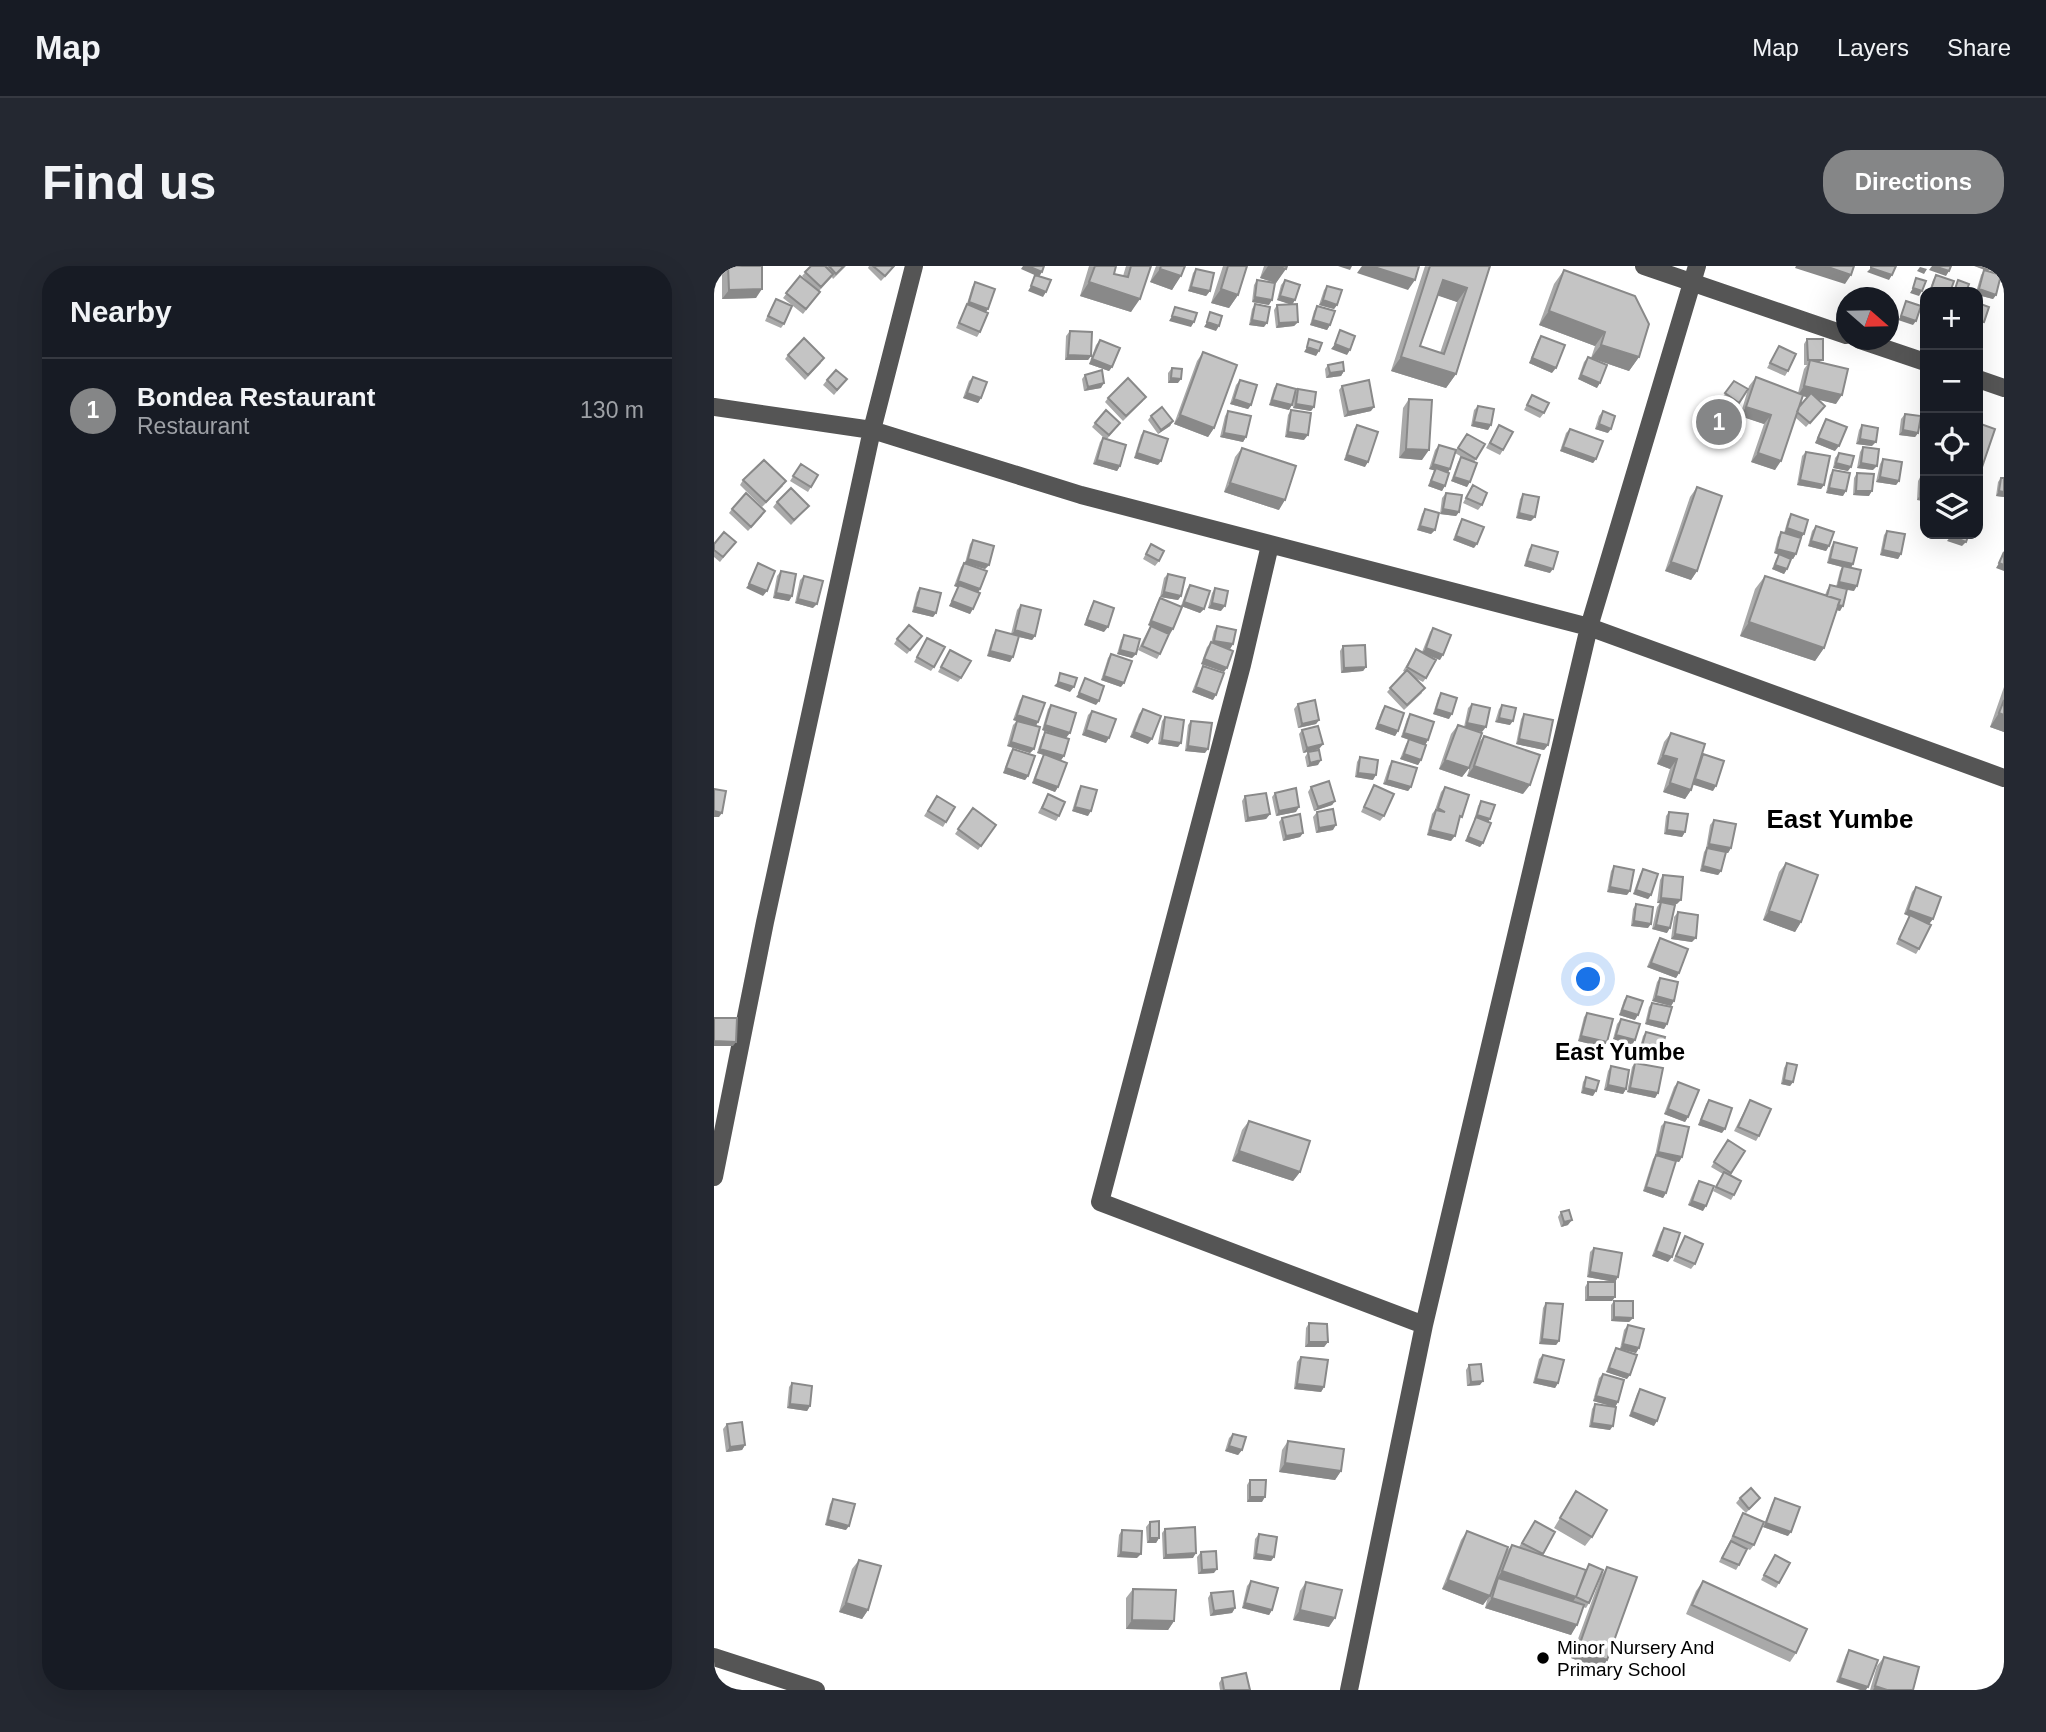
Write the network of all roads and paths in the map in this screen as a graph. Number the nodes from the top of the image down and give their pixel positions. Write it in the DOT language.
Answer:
graph roads {
  1 [pos="914,266"];
  2 [pos="1644,266"];
  3 [pos="1695,274"];
  4 [pos="1836,331"];
  5 [pos="1890,350"];
  6 [pos="1920,360"];
  7 [pos="1983,381"];
  8 [pos="2004,388"];
  9 [pos="714,407"];
  10 [pos="872,430"];
  11 [pos="1270,545"];
  12 [pos="1589,627"];
  13 [pos="2004,778"];
  14 [pos="714,1177"];
  15 [pos="1424,1325"];
  16 [pos="714,1657"];
  17 [pos="816,1690"];
  18 [pos="1349,1690"];
  1 -- 10 [label="street"];
  2 -- 3 [label="street"];
  3 -- 4 [label="street"];
  3 -- 12 [label="street"];
  5 -- 6 [label="street"];
  7 -- 8 [label="street"];
  9 -- 10 [label="street"];
  10 -- 11 [label="street"];
  10 -- 14 [label="street"];
  11 -- 12 [label="street"];
  11 -- 15 [label="street"];
  12 -- 13 [label="street"];
  12 -- 15 [label="street"];
  15 -- 18 [label="street"];
  16 -- 17 [label="street"];
}
